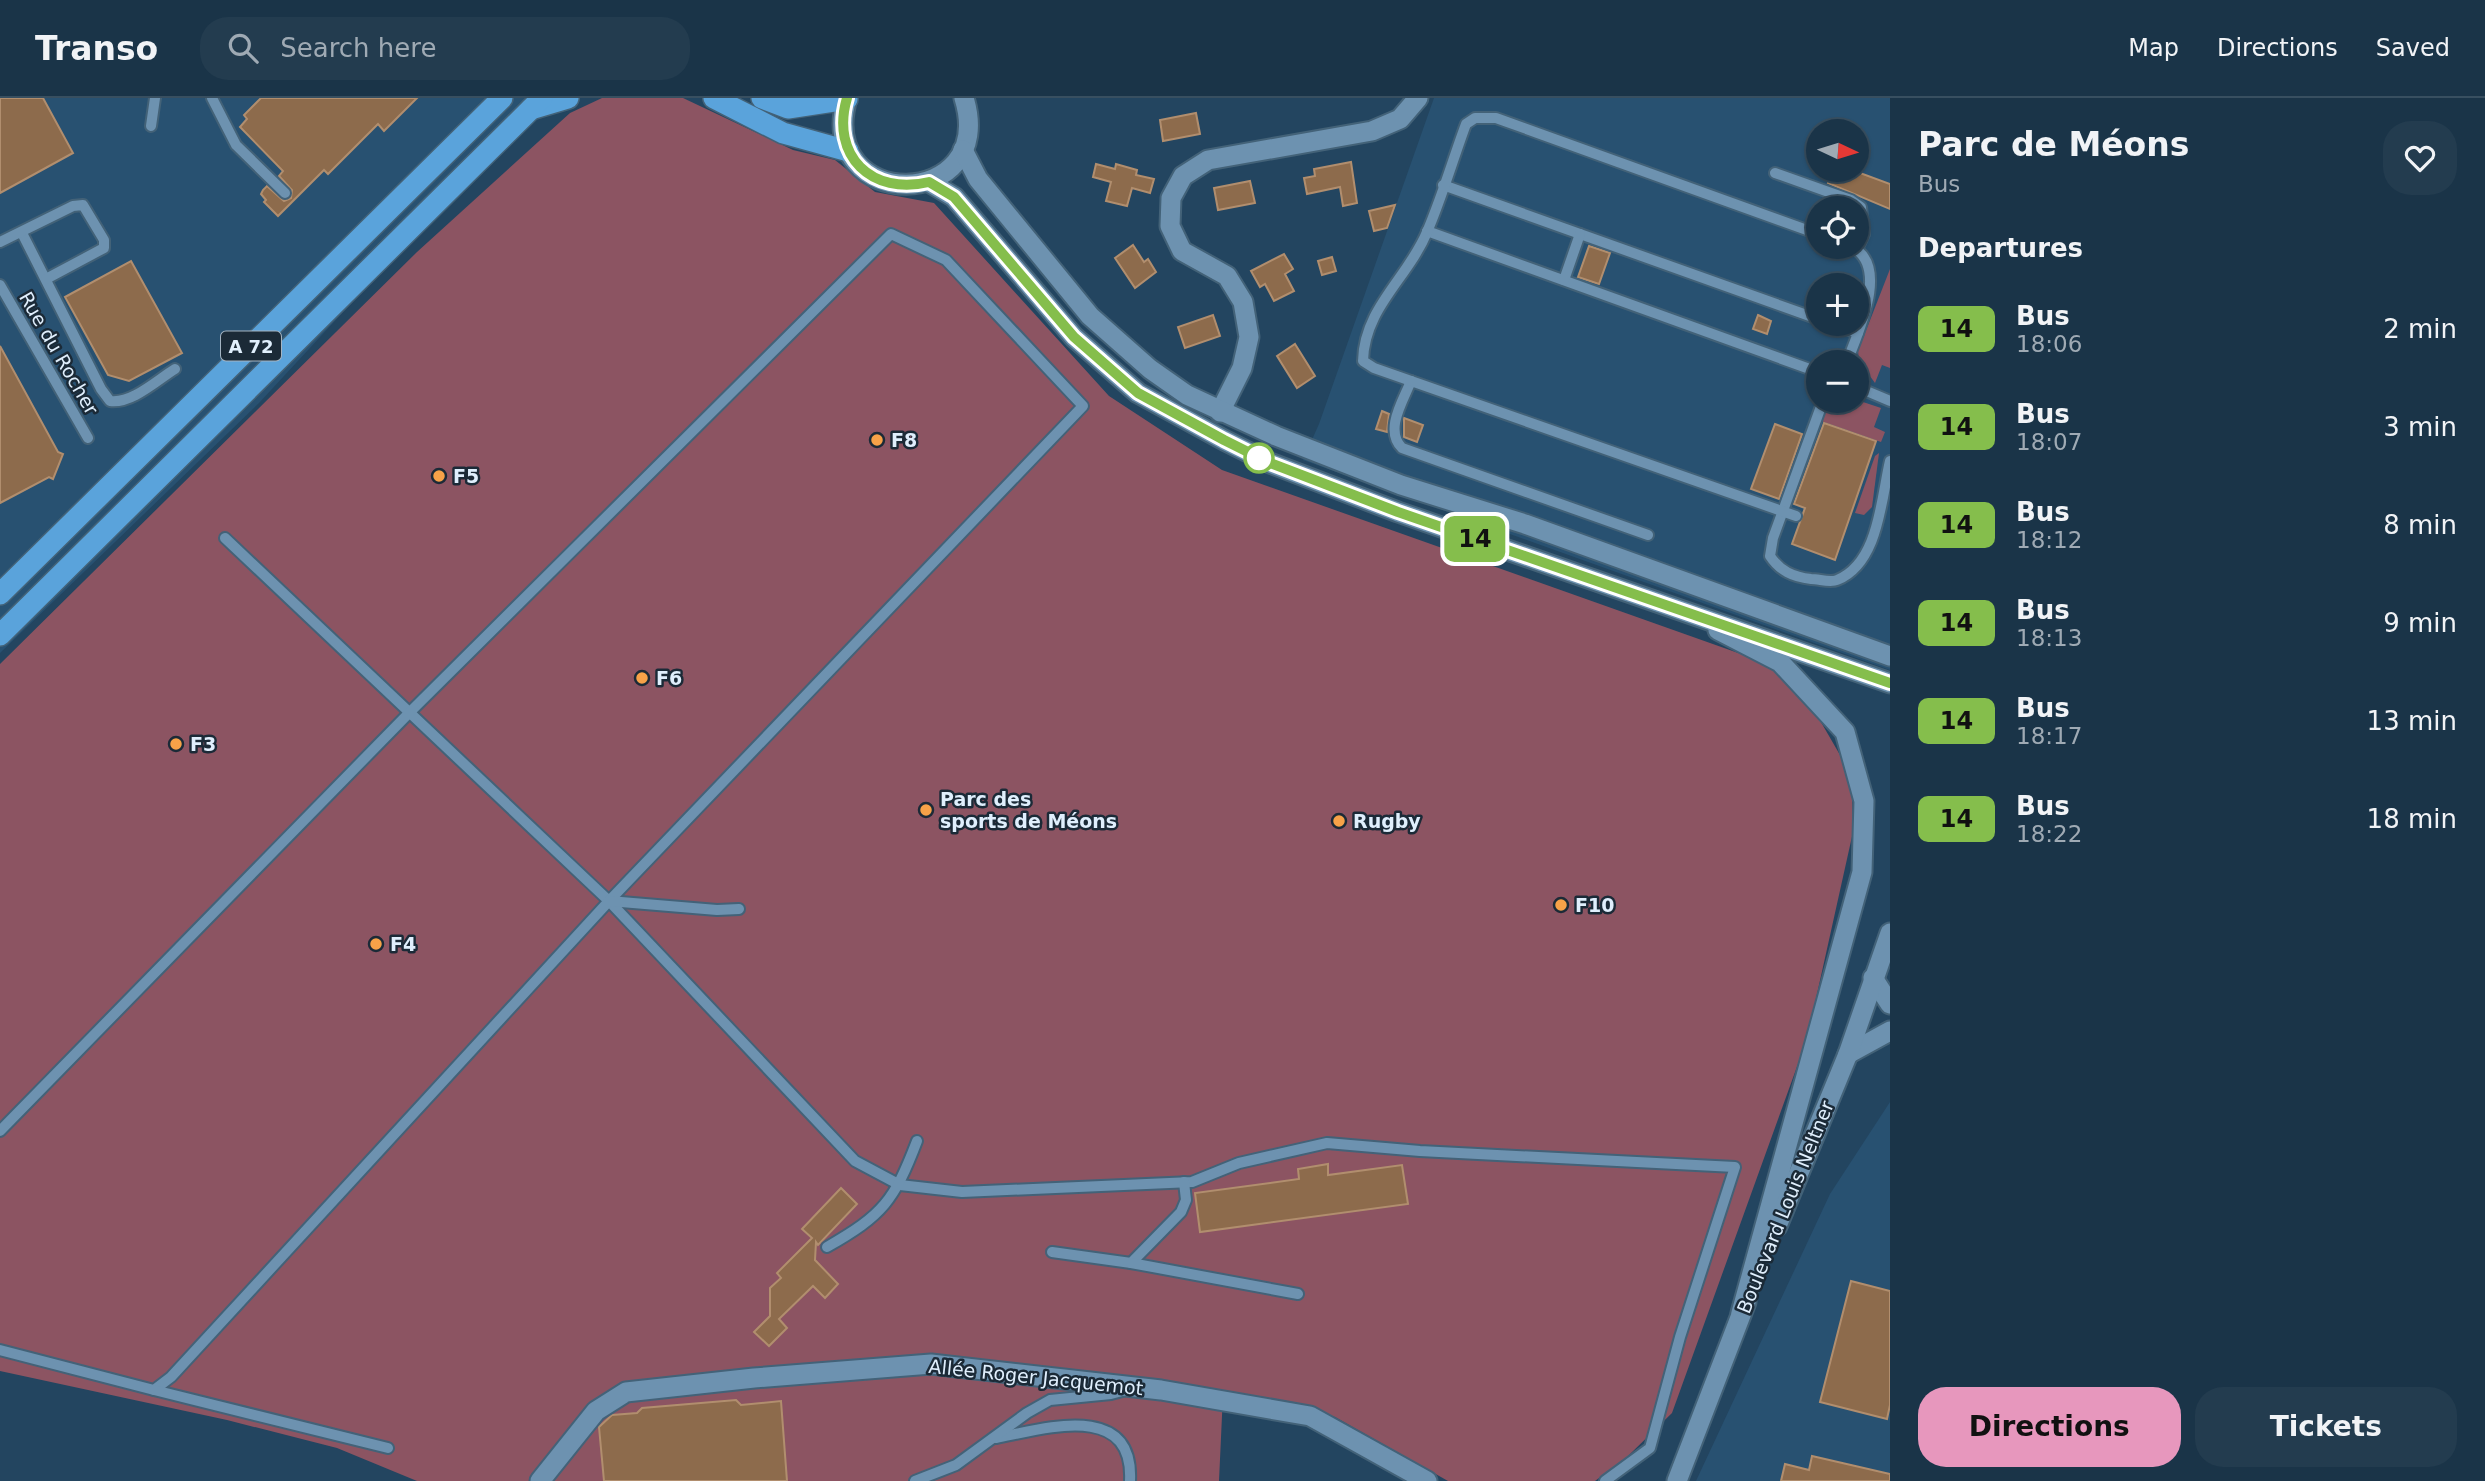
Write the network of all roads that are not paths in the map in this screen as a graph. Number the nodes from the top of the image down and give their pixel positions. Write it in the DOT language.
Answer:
graph roads {
  1 [pos="155,98"];
  2 [pos="212,98"];
  3 [pos="502,98"];
  4 [pos="568,98"];
  5 [pos="714,98"];
  6 [pos="762,98"];
  7 [pos="847,98"];
  8 [pos="964,98"];
  9 [pos="1418,98"];
  10 [pos="537,103"];
  11 [pos="151,126"];
  12 [pos="963,150"];
  13 [pos="848,151"];
  14 [pos="1775,173"];
  15 [pos="929,182"];
  16 [pos="1443,185"];
  17 [pos="285,194"];
  18 [pos="1840,196"];
  19 [pos="1806,230"];
  20 [pos="1427,231"];
  21 [pos="22,233"];
  22 [pos="1580,234"];
  23 [pos="0,242"];
  24 [pos="1865,259"];
  25 [pos="46,279"];
  26 [pos="1564,280"];
  27 [pos="0,285"];
  28 [pos="1869,303"];
  29 [pos="1806,315"];
  30 [pos="1806,368"];
  31 [pos="175,369"];
  32 [pos="1411,382"];
  33 [pos="1869,392"];
  34 [pos="1890,401"];
  35 [pos="1220,412"];
  36 [pos="1818,413"];
  37 [pos="88,439"];
  38 [pos="1890,461"];
  39 [pos="1781,511"];
  40 [pos="1796,516"];
  41 [pos="1648,535"];
  42 [pos="225,538"];
  43 [pos="0,594"];
  44 [pos="1665,603"];
  45 [pos="0,635"];
  46 [pos="1890,656"];
  47 [pos="1890,683"];
  48 [pos="410,712"];
  49 [pos="609,901"];
  50 [pos="739,909"];
  51 [pos="1890,933"];
  52 [pos="1873,978"];
  53 [pos="1890,1004"];
  54 [pos="1890,1031"];
  55 [pos="1848,1054"];
  56 [pos="0,1131"];
  57 [pos="917,1141"];
  58 [pos="1185,1182"];
  59 [pos="900,1185"];
  60 [pos="827,1247"];
  61 [pos="1052,1252"];
  62 [pos="1131,1263"];
  63 [pos="1298,1294"];
  64 [pos="1741,1313"];
  65 [pos="0,1350"];
  66 [pos="1136,1387"];
  67 [pos="154,1390"];
  68 [pos="990,1439"];
  69 [pos="388,1448"];
  70 [pos="540,1481"];
  71 [pos="915,1481"];
  72 [pos="1130,1481"];
  73 [pos="1427,1481"];
  74 [pos="1605,1481"];
  75 [pos="1677,1481"];
  1 -- 11 [label="lane"];
  2 -- 17 [label="lane"];
  3 -- 43 [label="highway, A 72"];
  4 -- 10 [label="highway"];
  5 -- 13 [label="highway"];
  6 -- 7 [label="highway"];
  7 -- 13 [label="street"];
  8 -- 12 [label="street"];
  9 -- 35 [label="street"];
  10 -- 45 [label="highway, A 72"];
  12 -- 15 [label="street"];
  12 -- 35 [label="street"];
  13 -- 15 [label="street"];
  14 -- 18 [label="lane"];
  15 -- 44 [label="street"];
  16 -- 19 [label="lane"];
  16 -- 20 [label="lane"];
  16 -- 22 [label="lane"];
  20 -- 26 [label="lane"];
  20 -- 32 [label="lane"];
  21 -- 23 [label="lane"];
  21 -- 25 [label="lane"];
  21 -- 25 [label="lane"];
  22 -- 26 [label="lane"];
  22 -- 29 [label="lane"];
  24 -- 28 [label="lane"];
  25 -- 31 [label="lane"];
  26 -- 30 [label="lane"];
  27 -- 37 [label="lane, Rue du Rocher"];
  32 -- 39 [label="lane"];
  32 -- 41 [label="lane"];
  33 -- 34 [label="lane"];
  35 -- 46 [label="street"];
  36 -- 39 [label="lane"];
  38 -- 39 [label="lane"];
  39 -- 40 [label="lane"];
  42 -- 48 [label="lane"];
  44 -- 47 [label="street"];
  44 -- 64 [label="street"];
  48 -- 49 [label="lane"];
  48 -- 49 [label="lane"];
  48 -- 56 [label="lane"];
  49 -- 50 [label="lane"];
  49 -- 59 [label="lane"];
  49 -- 67 [label="lane"];
  51 -- 52 [label="street, Boulevard Louis Neltner"];
  52 -- 53 [label="street"];
  52 -- 55 [label="street, Boulevard Louis Neltner"];
  54 -- 55 [label="street"];
  55 -- 64 [label="street, Boulevard Louis Neltner"];
  57 -- 59 [label="lane"];
  58 -- 59 [label="lane"];
  58 -- 62 [label="lane"];
  58 -- 74 [label="lane"];
  59 -- 60 [label="lane"];
  61 -- 62 [label="lane"];
  62 -- 63 [label="lane"];
  64 -- 75 [label="street, Boulevard Louis Neltner"];
  65 -- 67 [label="lane"];
  66 -- 68 [label="lane"];
  66 -- 70 [label="street, Allée Roger Jacquemot"];
  66 -- 73 [label="street, Allée Roger Jacquemot"];
  67 -- 69 [label="lane"];
  68 -- 71 [label="lane"];
  68 -- 72 [label="lane"];
}
